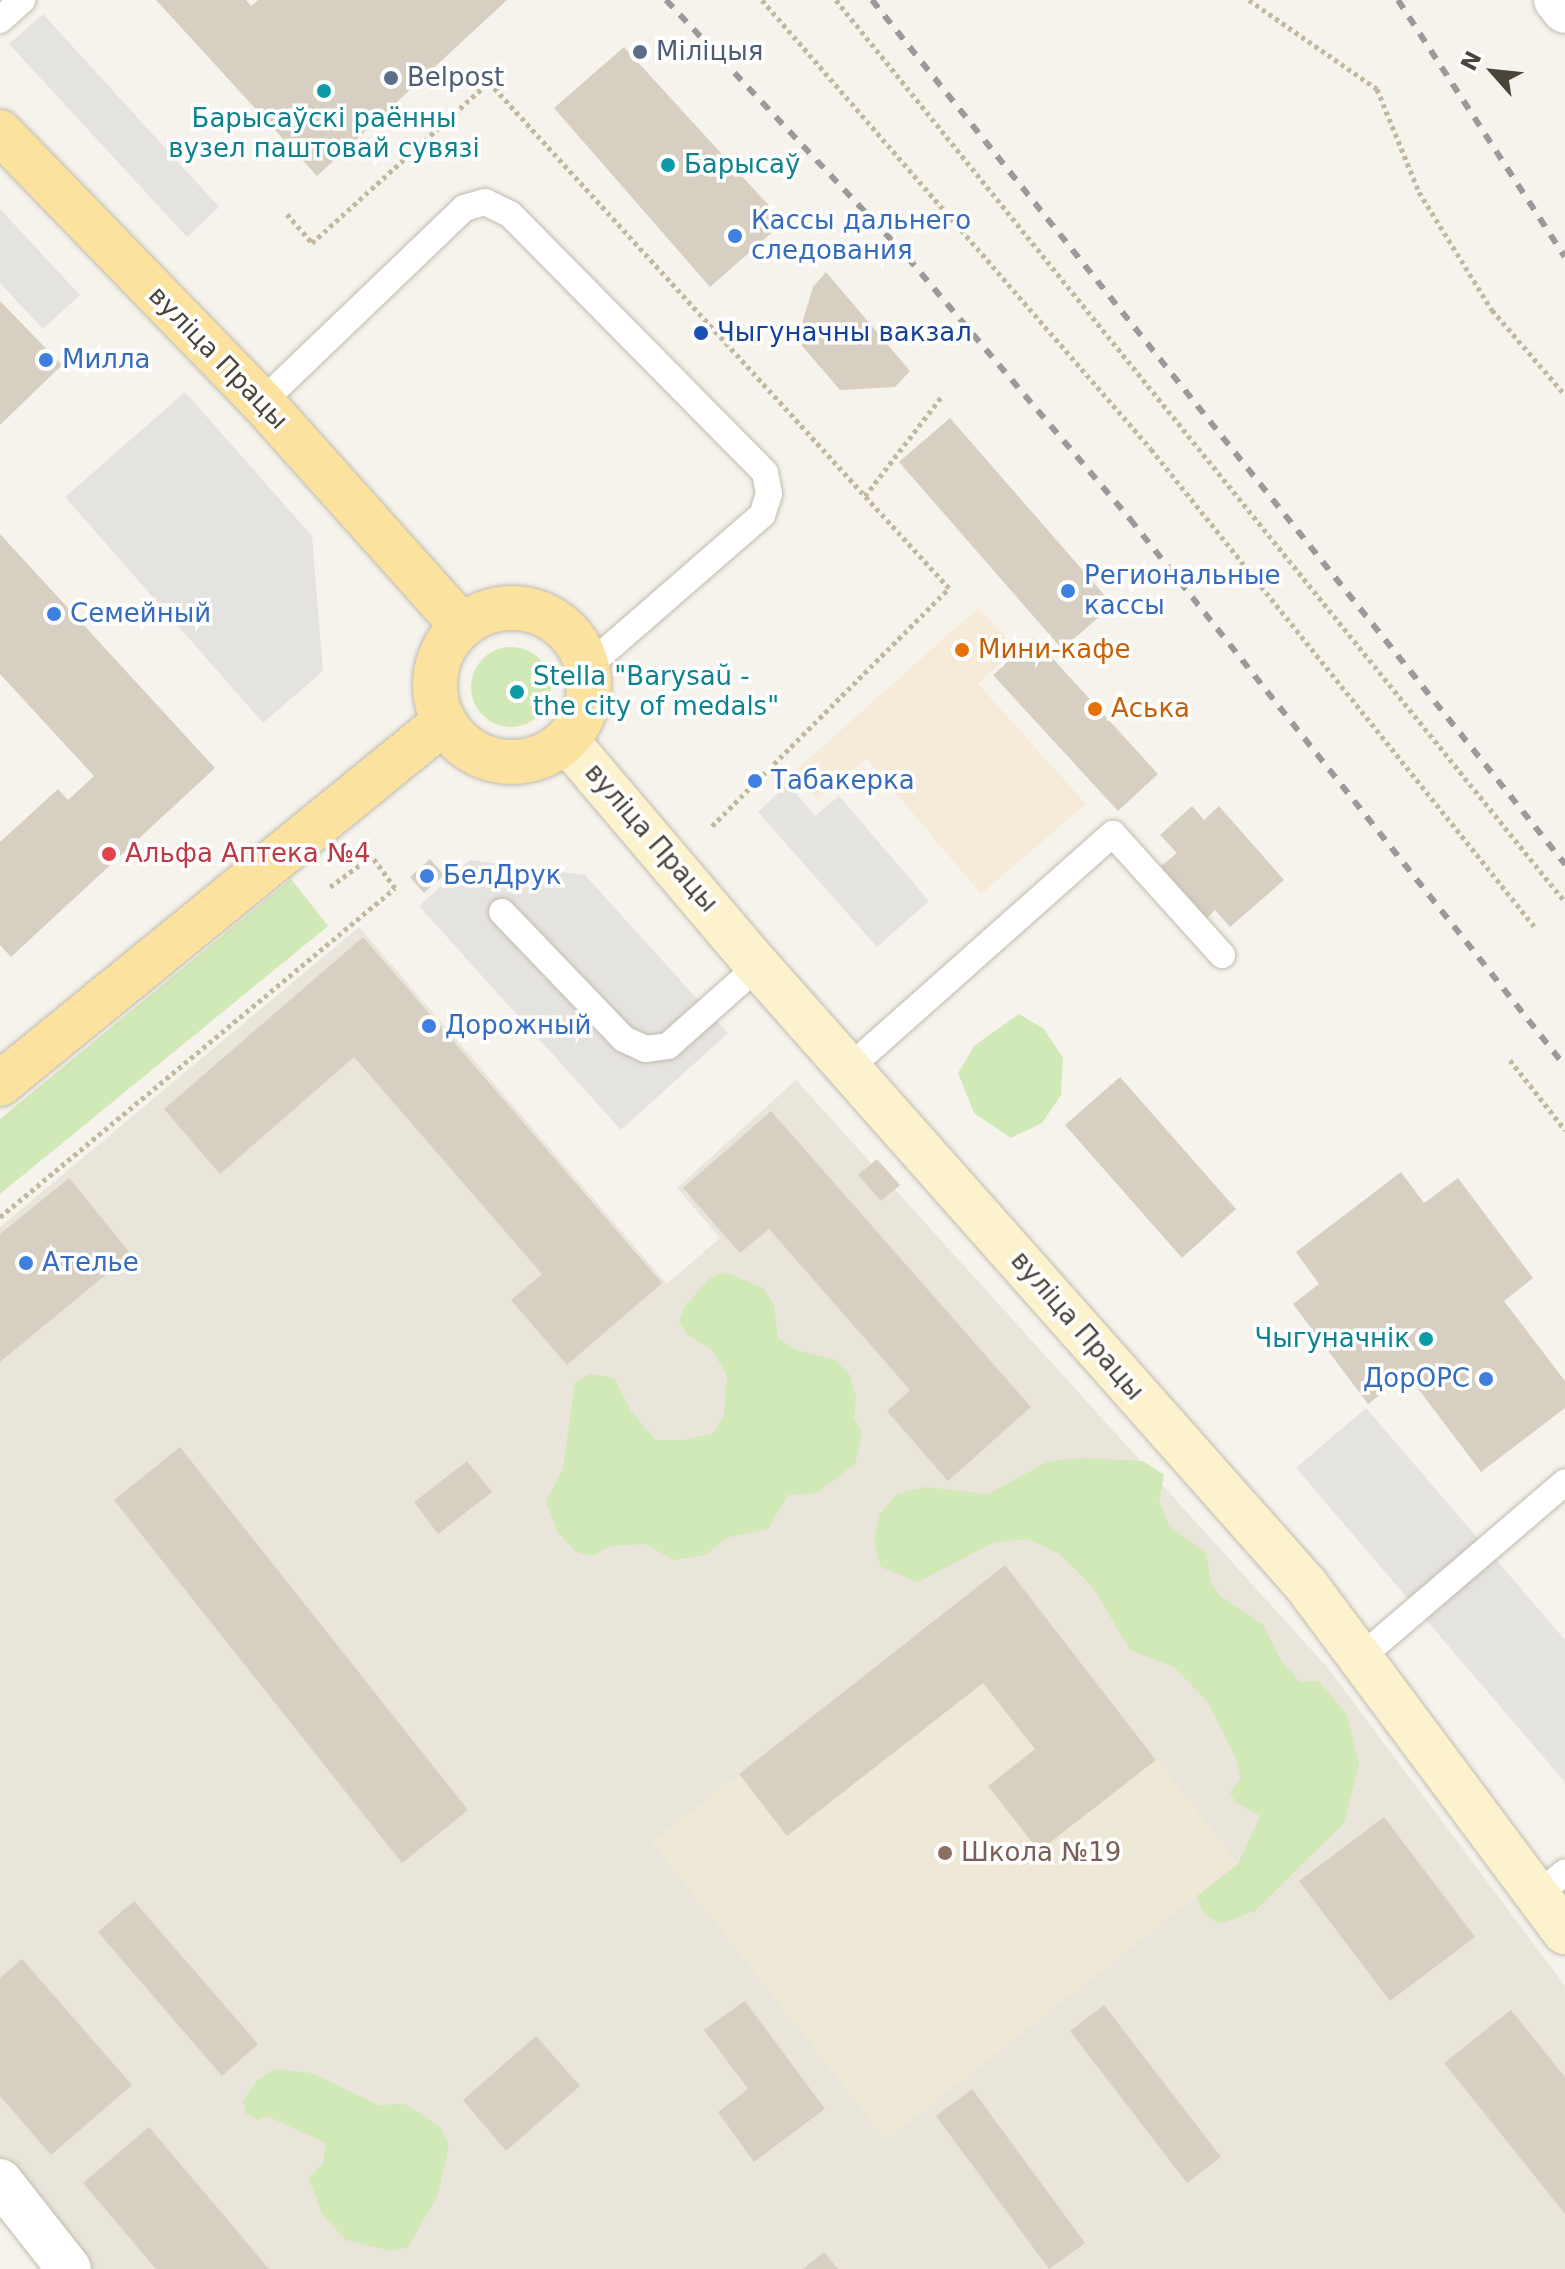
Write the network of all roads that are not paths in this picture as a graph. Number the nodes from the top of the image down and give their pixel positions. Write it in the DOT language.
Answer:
graph roads {
  1 [pos="22,0"];
  2 [pos="1556,0"];
  3 [pos="1565,11"];
  4 [pos="0,20"];
  5 [pos="0,132"];
  6 [pos="262,402"];
  7 [pos="462,626"];
  8 [pos="587,667"];
  9 [pos="444,722"];
  10 [pos="566,740"];
  11 [pos="502,912"];
  12 [pos="1222,955"];
  13 [pos="758,966"];
  14 [pos="849,1068"];
  15 [pos="0,1084"];
  16 [pos="1565,1482"];
  17 [pos="1360,1658"];
  18 [pos="1551,1884"];
  19 [pos="1565,1932"];
  20 [pos="0,2181"];
  21 [pos="69,2269"];
  1 -- 4 [label="lane"];
  2 -- 3 [label="street"];
  5 -- 6 [label="main road, вуліца Працы"];
  6 -- 7 [label="main road, вуліца Працы"];
  6 -- 8 [label="lane"];
  7 -- 8 [label="main road"];
  7 -- 9 [label="main road"];
  8 -- 10 [label="main road, вуліца Працы"];
  9 -- 10 [label="main road, вуліца Працы"];
  9 -- 15 [label="main road"];
  10 -- 13 [label="main road, вуліца Працы"];
  11 -- 13 [label="lane"];
  12 -- 14 [label="lane"];
  13 -- 14 [label="main road, вуліца Працы"];
  14 -- 17 [label="main road, вуліца Працы"];
  16 -- 17 [label="lane"];
  17 -- 18 [label="main road, вуліца Працы"];
  18 -- 19 [label="main road, вуліца Працы"];
  20 -- 21 [label="street"];
}
